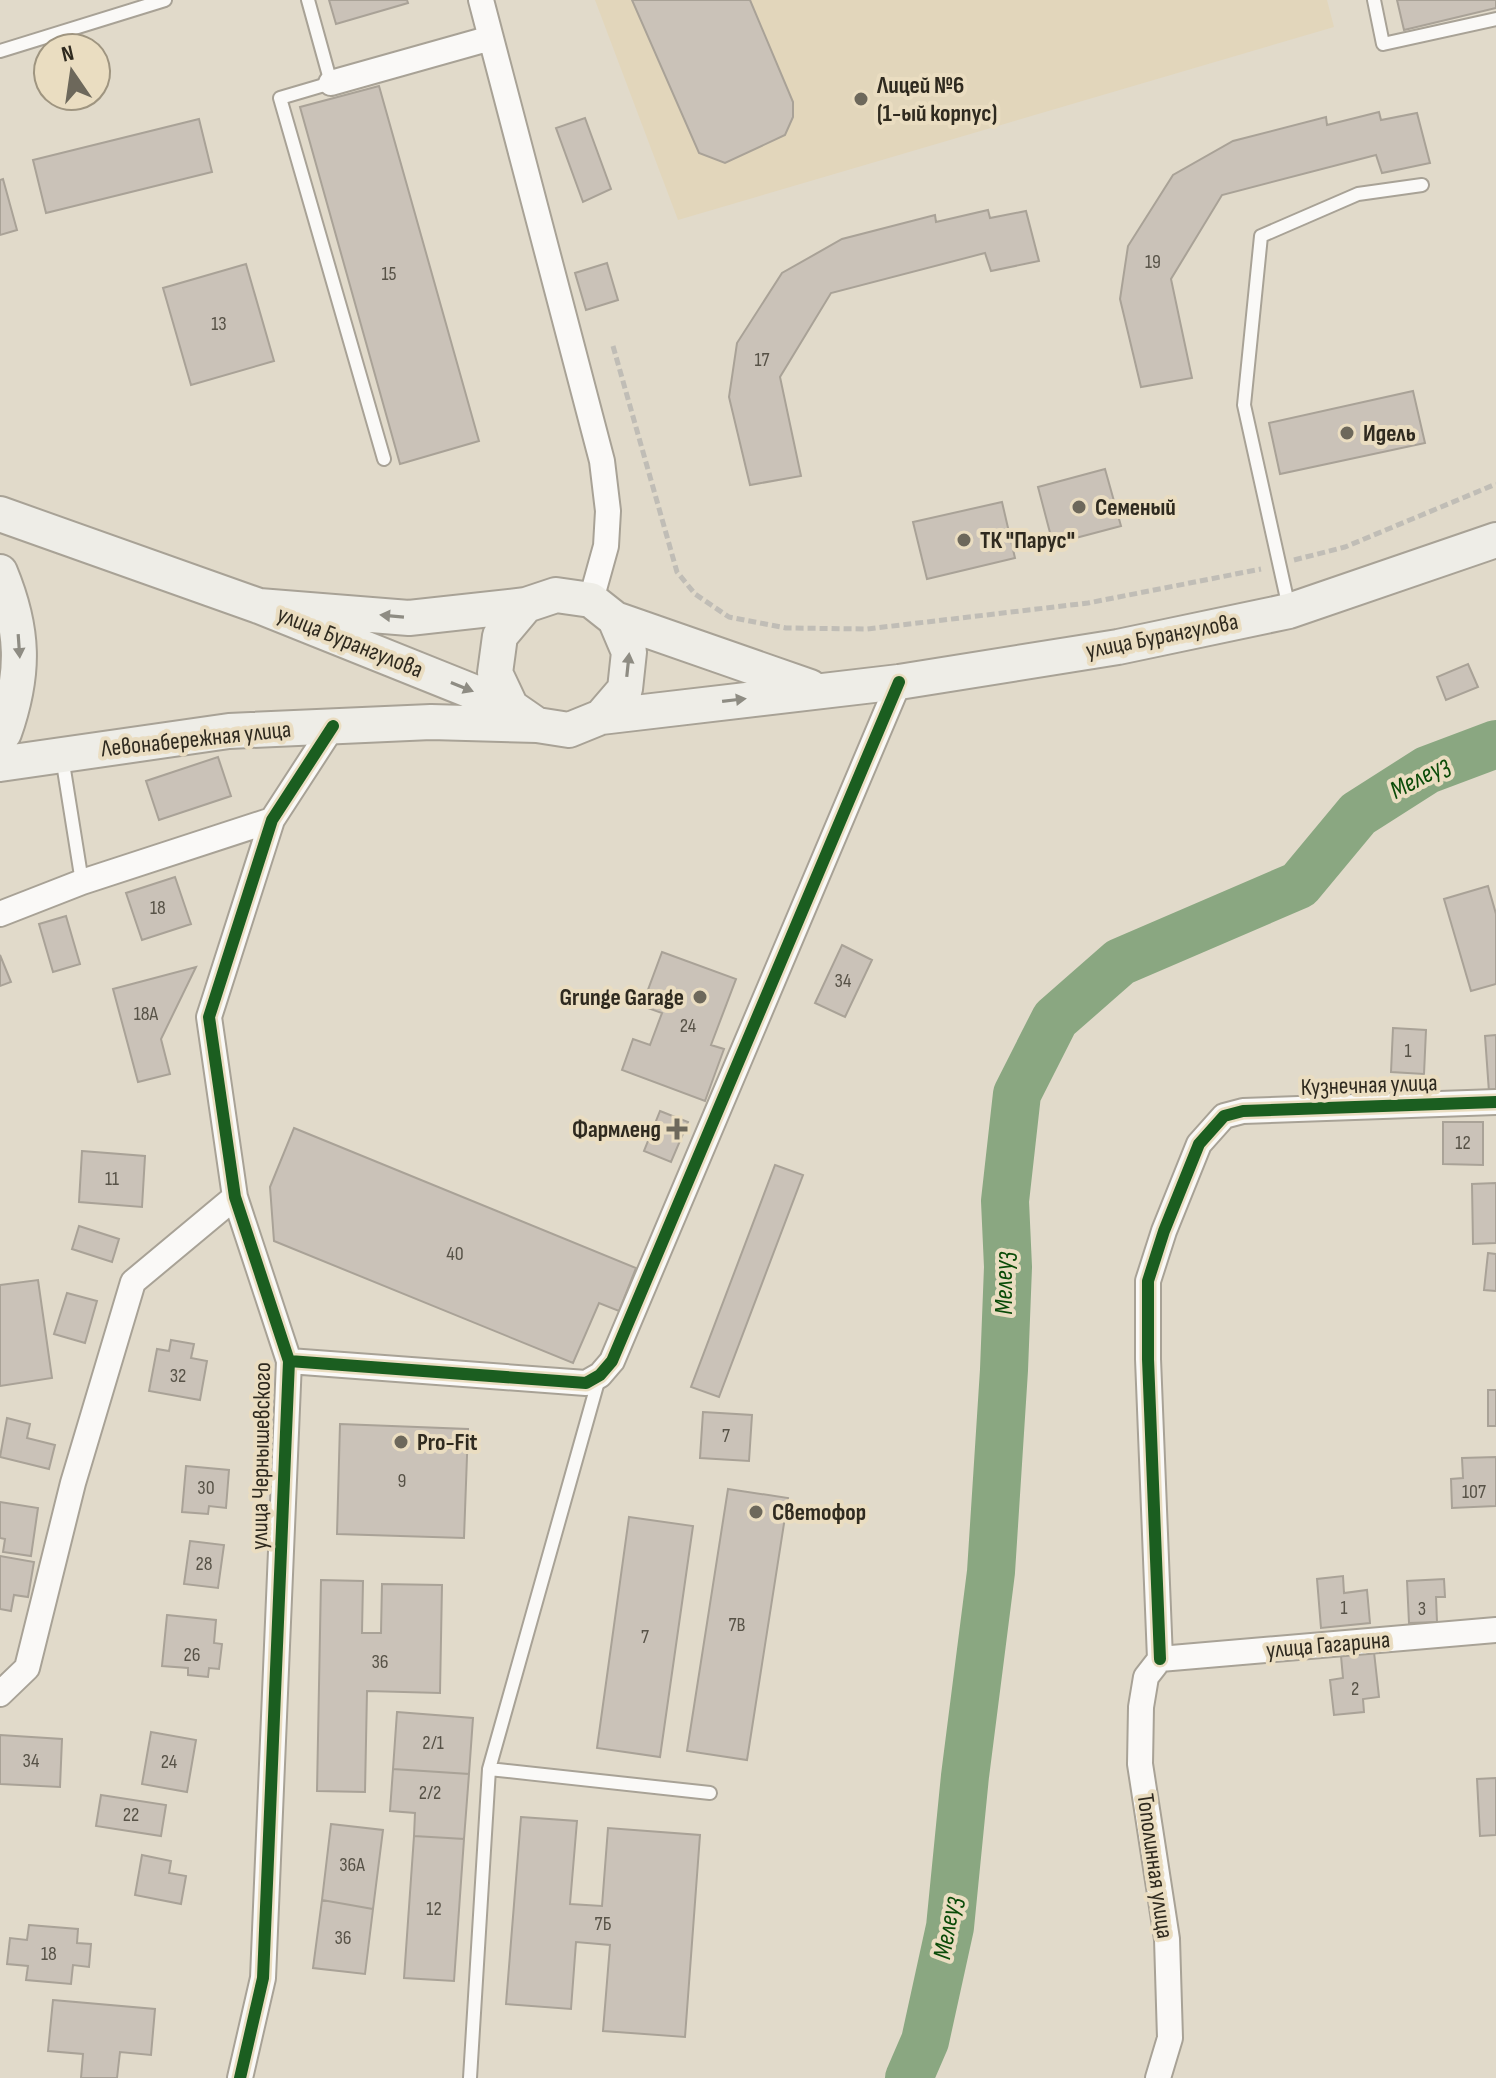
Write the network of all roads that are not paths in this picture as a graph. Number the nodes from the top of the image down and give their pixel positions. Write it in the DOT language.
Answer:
graph roads {
  1 [pos="165,0"];
  2 [pos="308,0"];
  3 [pos="481,0"];
  4 [pos="1374,0"];
  5 [pos="1496,19"];
  6 [pos="491,38"];
  7 [pos="0,51"];
  8 [pos="331,83"];
  9 [pos="1422,185"];
  10 [pos="384,459"];
  11 [pos="0,514"];
  12 [pos="1496,540"];
  13 [pos="0,572"];
  14 [pos="526,605"];
  15 [pos="259,606"];
  16 [pos="603,610"];
  17 [pos="1289,611"];
  18 [pos="899,682"];
  19 [pos="818,690"];
  20 [pos="524,716"];
  21 [pos="601,717"];
  22 [pos="333,726"];
  23 [pos="0,737"];
  24 [pos="61,754"];
  25 [pos="0,764"];
  26 [pos="272,820"];
  27 [pos="82,882"];
  28 [pos="0,914"];
  29 [pos="1496,1102"];
  30 [pos="235,1197"];
  31 [pos="289,1361"];
  32 [pos="600,1375"];
  33 [pos="1496,1630"];
  34 [pos="1160,1659"];
  35 [pos="0,1694"];
  36 [pos="489,1769"];
  37 [pos="710,1793"];
  38 [pos="240,2078"];
  39 [pos="470,2078"];
  40 [pos="1158,2078"];
  1 -- 7 [label="lane"];
  2 -- 8 [label="lane"];
  3 -- 6 [label="street"];
  4 -- 5 [label="lane"];
  6 -- 8 [label="street"];
  6 -- 16 [label="street"];
  8 -- 10 [label="lane"];
  9 -- 17 [label="lane"];
  11 -- 15 [label="main road"];
  12 -- 17 [label="main road, улица Бурангулова"];
  13 -- 23 [label="main road, one-way"];
  14 -- 15 [label="main road, улица Бурангулова, one-way"];
  14 -- 16 [label="main road, улица Бурангулова"];
  14 -- 20 [label="main road"];
  15 -- 20 [label="main road, улица Бурангулова, one-way"];
  16 -- 19 [label="main road, улица Бурангулова"];
  21 -- 16 [label="main road, one-way"];
  17 -- 18 [label="main road, улица Бурангулова"];
  18 -- 19 [label="main road, улица Бурангулова"];
  18 -- 32 [label="street"];
  21 -- 19 [label="main road, улица Бурангулова, one-way"];
  20 -- 21 [label="main road, улица Бурангулова"];
  20 -- 22 [label="main road, Левонабережная улица"];
  22 -- 24 [label="main road, Левонабережная улица"];
  22 -- 26 [label="street, улица Чернышевского"];
  24 -- 25 [label="main road, Левонабережная улица"];
  24 -- 27 [label="lane"];
  26 -- 27 [label="street"];
  26 -- 30 [label="street, улица Чернышевского"];
  27 -- 28 [label="street"];
  29 -- 34 [label="street, Кузнечная улица"];
  30 -- 31 [label="street, улица Чернышевского"];
  30 -- 35 [label="street"];
  31 -- 32 [label="street"];
  31 -- 38 [label="street, улица Чернышевского"];
  32 -- 36 [label="lane"];
  33 -- 34 [label="street, улица Гагарина"];
  34 -- 40 [label="street, Тополинная улица"];
  36 -- 37 [label="lane"];
  36 -- 39 [label="lane"];
}
